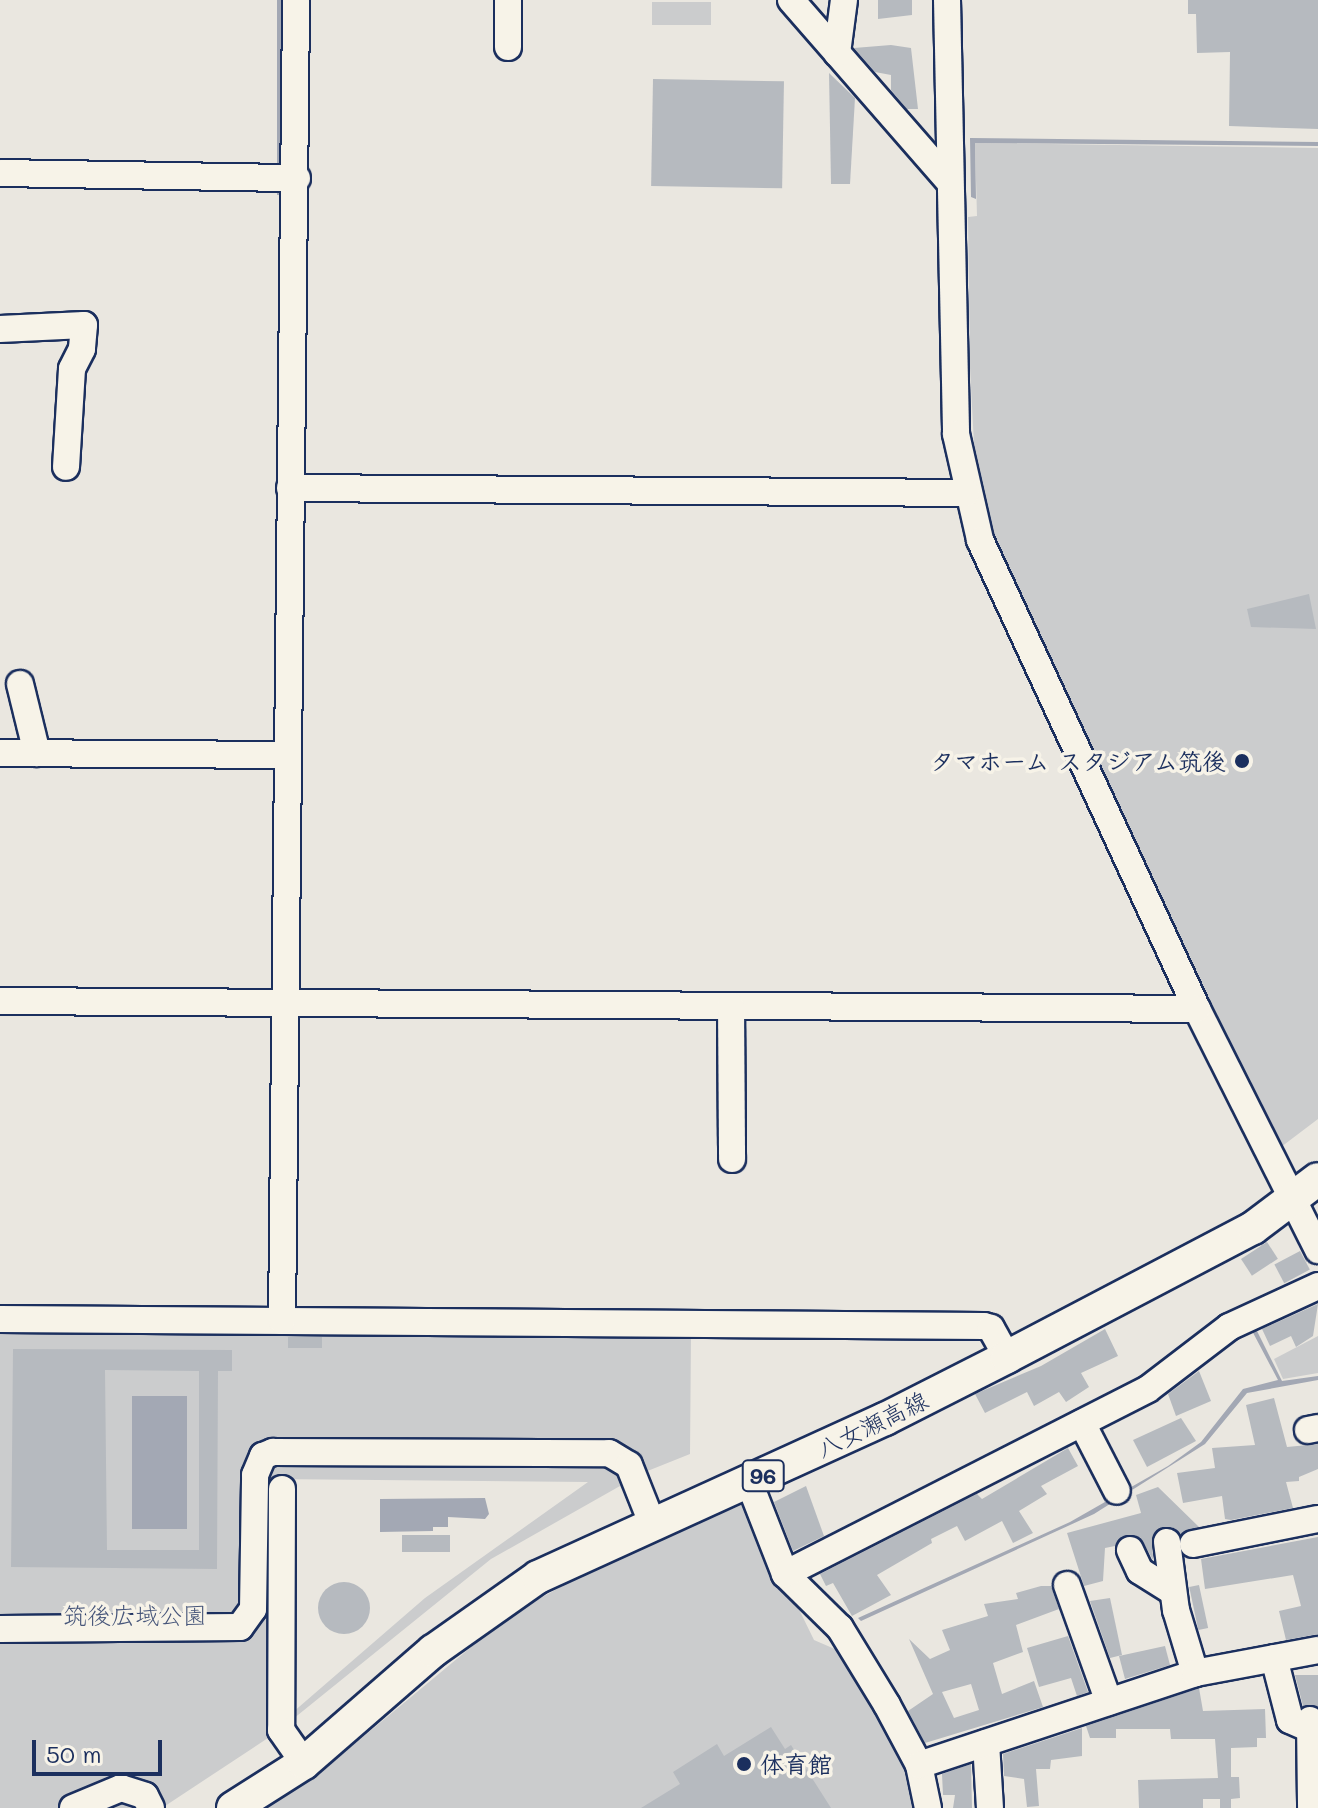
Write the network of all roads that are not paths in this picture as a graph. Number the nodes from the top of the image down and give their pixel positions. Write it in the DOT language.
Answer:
graph roads {
  1 [pos="296,0"];
  2 [pos="508,0"];
  3 [pos="791,0"];
  4 [pos="844,0"];
  5 [pos="947,0"];
  6 [pos="508,47"];
  7 [pos="837,53"];
  8 [pos="0,173"];
  9 [pos="297,178"];
  10 [pos="948,180"];
  11 [pos="0,329"];
  12 [pos="66,467"];
  13 [pos="290,488"];
  14 [pos="966,493"];
  15 [pos="20,684"];
  16 [pos="0,753"];
  17 [pos="37,753"];
  18 [pos="286,755"];
  19 [pos="0,1001"];
  20 [pos="286,1003"];
  21 [pos="731,1006"];
  22 [pos="1197,1009"];
  23 [pos="732,1159"];
  24 [pos="1318,1179"];
  25 [pos="1290,1204"];
  26 [pos="1318,1250"];
  27 [pos="1318,1286"];
  28 [pos="0,1319"];
  29 [pos="282,1321"];
  30 [pos="1007,1357"];
  31 [pos="1082,1423"];
  32 [pos="749,1482"];
  33 [pos="282,1489"];
  34 [pos="1117,1491"];
  35 [pos="1318,1519"];
  36 [pos="652,1523"];
  37 [pos="1167,1542"];
  38 [pos="1193,1544"];
  39 [pos="1130,1550"];
  40 [pos="785,1574"];
  41 [pos="1067,1585"];
  42 [pos="1173,1592"];
  43 [pos="0,1629"];
  44 [pos="1318,1650"];
  45 [pos="1274,1658"];
  46 [pos="1195,1673"];
  47 [pos="1109,1702"];
  48 [pos="986,1743"];
  49 [pos="304,1763"];
  50 [pos="919,1765"];
  51 [pos="73,1808"];
  52 [pos="151,1808"];
  53 [pos="233,1808"];
  54 [pos="928,1808"];
  55 [pos="990,1808"];
  56 [pos="1311,1808"];
  1 -- 9 [label="street"];
  2 -- 6 [label="street"];
  3 -- 7 [label="street"];
  4 -- 7 [label="street"];
  5 -- 10 [label="street"];
  7 -- 10 [label="street"];
  8 -- 9 [label="street"];
  9 -- 13 [label="street"];
  10 -- 14 [label="street"];
  11 -- 12 [label="street"];
  13 -- 14 [label="street"];
  13 -- 18 [label="street"];
  14 -- 22 [label="street"];
  15 -- 17 [label="street"];
  16 -- 17 [label="street"];
  17 -- 18 [label="street"];
  18 -- 20 [label="street"];
  19 -- 20 [label="street"];
  20 -- 21 [label="street"];
  20 -- 29 [label="street"];
  21 -- 22 [label="street"];
  21 -- 23 [label="street"];
  22 -- 25 [label="street"];
  24 -- 25 [label="main road, 八女瀬高線 / 96"];
  25 -- 26 [label="street"];
  25 -- 30 [label="main road, 八女瀬高線 / 96"];
  27 -- 31 [label="street"];
  28 -- 29 [label="street"];
  29 -- 30 [label="street"];
  30 -- 32 [label="main road, 八女瀬高線 / 96"];
  31 -- 34 [label="street"];
  31 -- 40 [label="street"];
  32 -- 36 [label="main road, 八女瀬高線 / 96"];
  32 -- 40 [label="street"];
  33 -- 49 [label="street"];
  35 -- 38 [label="street"];
  36 -- 43 [label="street"];
  36 -- 49 [label="main road, 八女瀬高線 / 96"];
  37 -- 42 [label="street"];
  39 -- 42 [label="street"];
  40 -- 50 [label="street"];
  41 -- 47 [label="street"];
  42 -- 46 [label="street"];
  44 -- 45 [label="street"];
  45 -- 46 [label="street"];
  45 -- 56 [label="street"];
  46 -- 47 [label="street"];
  47 -- 48 [label="street"];
  48 -- 50 [label="street"];
  48 -- 55 [label="street"];
  49 -- 53 [label="main road, 八女瀬高線 / 96"];
  50 -- 54 [label="street"];
  51 -- 52 [label="street"];
}
